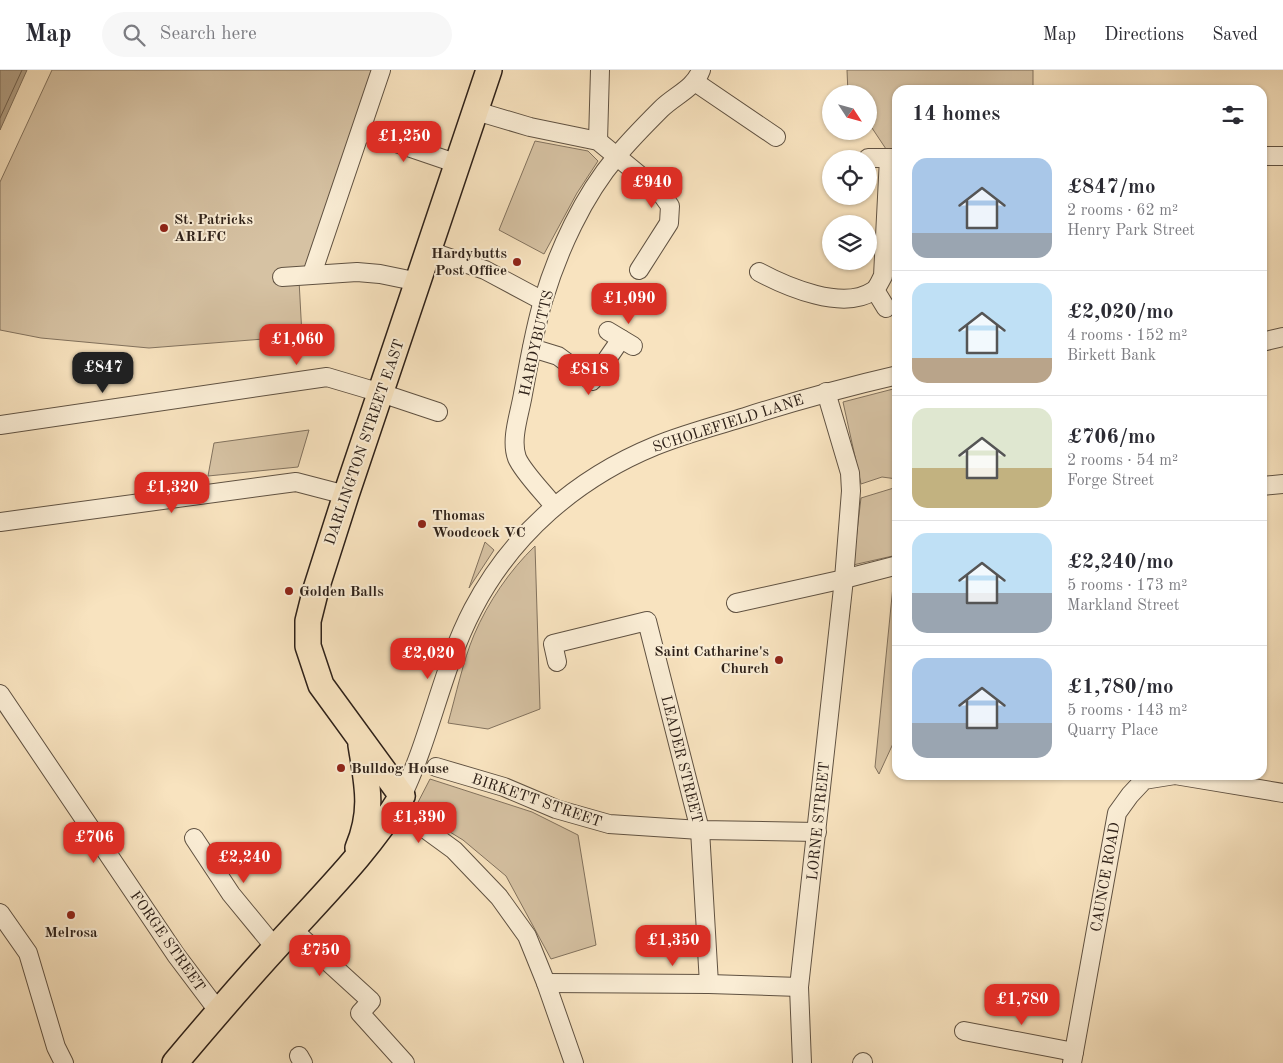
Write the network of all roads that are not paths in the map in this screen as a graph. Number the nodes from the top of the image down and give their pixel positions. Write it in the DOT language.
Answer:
graph roads {
  1 [pos="381,70"];
  2 [pos="489,70"];
  3 [pos="600,70"];
  4 [pos="698,76"];
  5 [pos="476,111"];
  6 [pos="361,131"];
  7 [pos="776,137"];
  8 [pos="598,141"];
  9 [pos="1267,156"];
  10 [pos="1283,156"];
  11 [pos="616,157"];
  12 [pos="877,158"];
  13 [pos="892,158"];
  14 [pos="458,164"];
  15 [pos="892,170"];
  16 [pos="429,251"];
  17 [pos="639,270"];
  18 [pos="759,272"];
  19 [pos="312,274"];
  20 [pos="282,277"];
  21 [pos="419,282"];
  22 [pos="875,290"];
  23 [pos="543,301"];
  24 [pos="886,308"];
  25 [pos="621,338"];
  26 [pos="1283,338"];
  27 [pos="1267,341"];
  28 [pos="532,348"];
  29 [pos="892,376"];
  30 [pos="826,392"];
  31 [pos="381,393"];
  32 [pos="438,412"];
  33 [pos="0,425"];
  34 [pos="1283,484"];
  35 [pos="1267,486"];
  36 [pos="346,495"];
  37 [pos="554,506"];
  38 [pos="0,522"];
  39 [pos="892,567"];
  40 [pos="844,579"];
  41 [pos="736,603"];
  42 [pos="557,662"];
  43 [pos="0,694"];
  44 [pos="360,740"];
  45 [pos="436,767"];
  46 [pos="1141,780"];
  47 [pos="1204,780"];
  48 [pos="1283,793"];
  49 [pos="398,802"];
  50 [pos="700,830"];
  51 [pos="817,832"];
  52 [pos="194,838"];
  53 [pos="350,867"];
  54 [pos="0,913"];
  55 [pos="284,938"];
  56 [pos="546,983"];
  57 [pos="709,984"];
  58 [pos="799,987"];
  59 [pos="219,1012"];
  60 [pos="964,1031"];
  61 [pos="1073,1058"];
  62 [pos="64,1063"];
  63 [pos="175,1063"];
  64 [pos="405,1063"];
  65 [pos="574,1063"];
  66 [pos="802,1063"];
  1 -- 6 [label="street"];
  2 -- 5 [label="highway, DARLINGTON STREET EAST"];
  3 -- 8 [label="street"];
  4 -- 7 [label="street"];
  4 -- 11 [label="street, HARDYBUTTS"];
  5 -- 8 [label="street"];
  5 -- 14 [label="highway, DARLINGTON STREET EAST"];
  6 -- 14 [label="street"];
  6 -- 19 [label="street"];
  8 -- 11 [label="street"];
  9 -- 10 [label="street"];
  11 -- 17 [label="street"];
  11 -- 23 [label="street, HARDYBUTTS"];
  12 -- 13 [label="street"];
  14 -- 16 [label="highway, DARLINGTON STREET EAST"];
  15 -- 22 [label="street"];
  16 -- 21 [label="highway, DARLINGTON STREET EAST"];
  16 -- 23 [label="street"];
  18 -- 22 [label="street"];
  19 -- 20 [label="street"];
  19 -- 21 [label="street"];
  21 -- 31 [label="highway, DARLINGTON STREET EAST"];
  22 -- 24 [label="street"];
  23 -- 28 [label="street, HARDYBUTTS"];
  25 -- 28 [label="street"];
  26 -- 27 [label="street"];
  28 -- 37 [label="street, HARDYBUTTS"];
  29 -- 30 [label="street, SCHOLEFIELD LANE"];
  30 -- 37 [label="street, SCHOLEFIELD LANE"];
  30 -- 40 [label="street, LORNE STREET"];
  31 -- 32 [label="street"];
  31 -- 33 [label="street"];
  31 -- 36 [label="highway, DARLINGTON STREET EAST"];
  34 -- 35 [label="street"];
  36 -- 38 [label="street"];
  36 -- 44 [label="highway, DARLINGTON STREET EAST"];
  37 -- 49 [label="street, SCHOLEFIELD LANE"];
  39 -- 40 [label="street"];
  40 -- 41 [label="street"];
  40 -- 51 [label="street, LORNE STREET"];
  42 -- 50 [label="street, LEADER STREET"];
  43 -- 59 [label="street, FORGE STREET"];
  44 -- 49 [label="highway, DARLINGTON STREET EAST"];
  44 -- 53 [label="highway"];
  45 -- 50 [label="street, BIRKETT STREET"];
  46 -- 61 [label="street, CAUNCE ROAD"];
  47 -- 48 [label="street, CAUNCE ROAD"];
  49 -- 53 [label="highway"];
  49 -- 56 [label="street"];
  50 -- 51 [label="street, BIRKETT STREET"];
  50 -- 57 [label="street, LEADER STREET"];
  51 -- 58 [label="street, LORNE STREET"];
  52 -- 55 [label="street"];
  53 -- 55 [label="highway"];
  54 -- 62 [label="street"];
  55 -- 59 [label="highway"];
  55 -- 64 [label="street"];
  56 -- 57 [label="street"];
  56 -- 65 [label="street"];
  57 -- 58 [label="street"];
  58 -- 66 [label="street, LORNE STREET"];
  59 -- 63 [label="highway"];
  60 -- 61 [label="street"];
}
